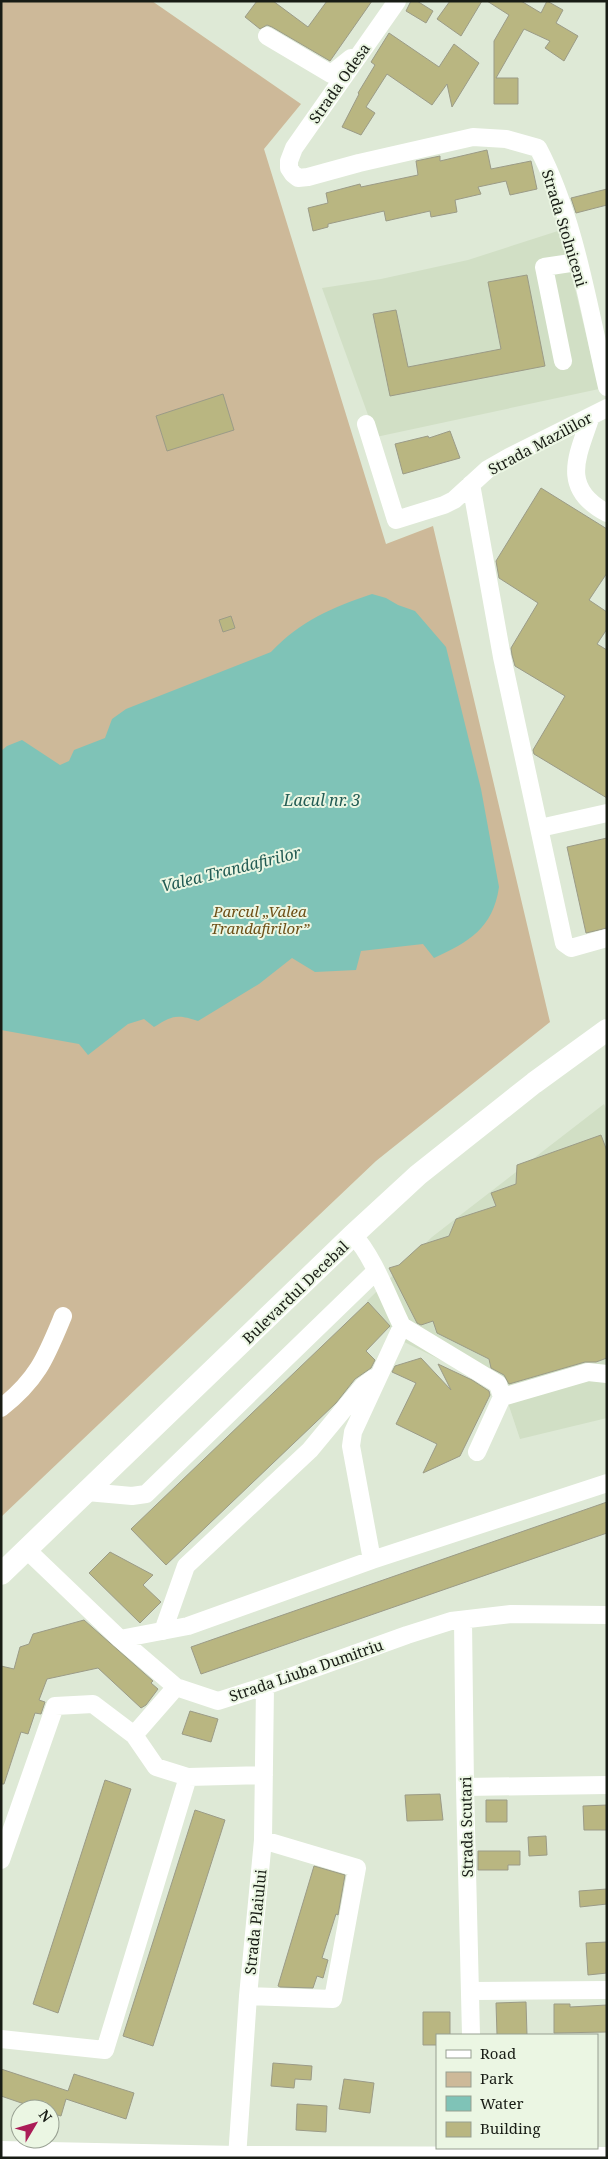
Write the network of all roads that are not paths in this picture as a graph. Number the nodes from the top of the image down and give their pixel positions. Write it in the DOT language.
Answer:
graph roads {
  1 [pos="397,1"];
  2 [pos="267,36"];
  3 [pos="368,42"];
  4 [pos="289,168"];
  5 [pos="577,262"];
  6 [pos="563,361"];
  7 [pos="607,387"];
  8 [pos="607,408"];
  9 [pos="591,416"];
  10 [pos="366,424"];
  11 [pos="471,484"];
  12 [pos="607,513"];
  13 [pos="607,812"];
  14 [pos="540,828"];
  15 [pos="607,938"];
  16 [pos="607,1030"];
  17 [pos="353,1235"];
  18 [pos="376,1272"];
  19 [pos="63,1316"];
  20 [pos="402,1326"];
  21 [pos="380,1373"];
  22 [pos="607,1374"];
  23 [pos="502,1397"];
  24 [pos="1,1408"];
  25 [pos="478,1452"];
  26 [pos="607,1484"];
  27 [pos="87,1492"];
  28 [pos="27,1550"];
  29 [pos="372,1560"];
  30 [pos="1,1574"];
  31 [pos="607,1615"];
  32 [pos="463,1620"];
  33 [pos="163,1631"];
  34 [pos="120,1639"];
  35 [pos="265,1686"];
  36 [pos="176,1687"];
  37 [pos="134,1735"];
  38 [pos="264,1775"];
  39 [pos="188,1777"];
  40 [pos="607,1785"];
  41 [pos="464,1787"];
  42 [pos="264,1840"];
  43 [pos="1,1860"];
  44 [pos="607,1990"];
  45 [pos="470,1991"];
  46 [pos="248,1996"];
  47 [pos="471,2034"];
  48 [pos="1,2039"];
  49 [pos="1,2150"];
  50 [pos="475,2152"];
  51 [pos="607,2156"];
  52 [pos="237,2157"];
  1 -- 3 [label="street, Strada Odesa"];
  2 -- 3 [label="street"];
  3 -- 4 [label="street, Strada Odesa"];
  4 -- 5 [label="street, Strada Stolniceni"];
  5 -- 6 [label="street"];
  5 -- 7 [label="street, Strada Stolniceni"];
  8 -- 9 [label="street, Strada Mazililor"];
  9 -- 11 [label="street, Strada Mazililor"];
  9 -- 12 [label="street"];
  10 -- 11 [label="street, Strada Mazililor"];
  11 -- 14 [label="street"];
  13 -- 14 [label="street"];
  14 -- 15 [label="street"];
  16 -- 17 [label="main road, Bulevardul Decebal"];
  17 -- 18 [label="street"];
  17 -- 27 [label="main road, Bulevardul Decebal"];
  18 -- 20 [label="street"];
  18 -- 27 [label="street"];
  19 -- 24 [label="street"];
  20 -- 21 [label="street"];
  20 -- 23 [label="street"];
  21 -- 29 [label="street"];
  21 -- 33 [label="street"];
  22 -- 23 [label="street"];
  23 -- 25 [label="street"];
  26 -- 29 [label="street"];
  27 -- 28 [label="main road, Bulevardul Decebal"];
  28 -- 30 [label="main road, Bulevardul Decebal"];
  28 -- 34 [label="street, Strada Liuba Dumitriu"];
  29 -- 33 [label="street"];
  31 -- 32 [label="street, Strada Liuba Dumitriu"];
  32 -- 35 [label="street, Strada Liuba Dumitriu"];
  32 -- 41 [label="street, Strada Scutari"];
  33 -- 34 [label="street"];
  34 -- 36 [label="street, Strada Liuba Dumitriu"];
  35 -- 36 [label="street, Strada Liuba Dumitriu"];
  35 -- 38 [label="street, Strada Plaiului"];
  36 -- 37 [label="street"];
  37 -- 39 [label="street"];
  37 -- 43 [label="street"];
  38 -- 39 [label="street"];
  38 -- 42 [label="street, Strada Plaiului"];
  39 -- 48 [label="street"];
  40 -- 41 [label="street"];
  41 -- 45 [label="street, Strada Scutari"];
  42 -- 46 [label="street, Strada Plaiului"];
  42 -- 46 [label="street"];
  44 -- 45 [label="street"];
  45 -- 47 [label="street, Strada Scutari"];
  46 -- 52 [label="street, Strada Plaiului"];
  49 -- 52 [label="street"];
  50 -- 51 [label="street"];
  50 -- 52 [label="street"];
}
